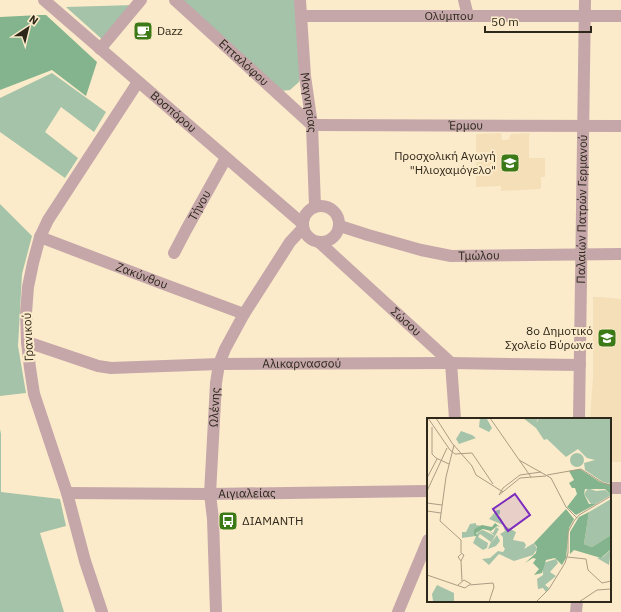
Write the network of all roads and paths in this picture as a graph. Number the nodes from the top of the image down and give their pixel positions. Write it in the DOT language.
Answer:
graph roads {
  1 [pos="44,0"];
  2 [pos="142,0"];
  3 [pos="175,0"];
  4 [pos="300,0"];
  5 [pos="464,0"];
  6 [pos="585,0"];
  7 [pos="302,16"];
  8 [pos="468,16"];
  9 [pos="584,16"];
  10 [pos="621,16"];
  11 [pos="100,49"];
  12 [pos="138,82"];
  13 [pos="312,125"];
  14 [pos="583,126"];
  15 [pos="621,126"];
  16 [pos="226,158"];
  17 [pos="315,206"];
  18 [pos="303,226"];
  19 [pos="340,226"];
  20 [pos="40,237"];
  21 [pos="319,242"];
  22 [pos="174,253"];
  23 [pos="581,254"];
  24 [pos="621,254"];
  25 [pos="244,314"];
  26 [pos="27,342"];
  27 [pos="451,363"];
  28 [pos="219,364"];
  29 [pos="580,365"];
  30 [pos="455,418"];
  31 [pos="579,418"];
  32 [pos="427,491"];
  33 [pos="67,492"];
  34 [pos="210,494"];
  35 [pos="427,542"];
  36 [pos="577,602"];
  37 [pos="102,612"];
  38 [pos="216,612"];
  39 [pos="398,612"];
  40 [pos="576,612"];
  1 -- 11 [label="street, Βοσπόρου"];
  2 -- 11 [label="street"];
  3 -- 13 [label="street, Επταλόφου"];
  4 -- 7 [label="street, Μαγνησίας"];
  5 -- 8 [label="street"];
  6 -- 9 [label="street, Παλαιών Πατρών Γερμανού"];
  7 -- 8 [label="street, Ολύμπου"];
  7 -- 13 [label="street, Μαγνησίας"];
  8 -- 9 [label="street, Ολύμπου"];
  9 -- 10 [label="street, Ολύμπου"];
  9 -- 14 [label="street, Παλαιών Πατρών Γερμανού"];
  11 -- 12 [label="street, Βοσπόρου"];
  12 -- 16 [label="street, Βοσπόρου"];
  12 -- 20 [label="street, Γρανικού"];
  13 -- 14 [label="street, Έρμου"];
  13 -- 17 [label="street, Μαγνησίας"];
  14 -- 15 [label="street, Έρμου"];
  14 -- 23 [label="street, Παλαιών Πατρών Γερμανού"];
  16 -- 18 [label="street, Βοσπόρου"];
  16 -- 22 [label="street, Τήνου"];
  17 -- 18 [label="street"];
  17 -- 19 [label="street"];
  18 -- 21 [label="street"];
  18 -- 25 [label="street, Ωλένης"];
  19 -- 21 [label="street"];
  19 -- 23 [label="street, Τμώλου"];
  20 -- 25 [label="street, Ζακύνθου"];
  20 -- 26 [label="street, Γρανικού"];
  21 -- 27 [label="street, Σώσου"];
  23 -- 24 [label="street, Τμώλου"];
  23 -- 29 [label="street, Παλαιών Πατρών Γερμανού"];
  25 -- 28 [label="street, Ωλένης"];
  26 -- 28 [label="street, Αλικαρνασσού"];
  26 -- 33 [label="street, Γρανικού"];
  27 -- 28 [label="street, Αλικαρνασσού"];
  27 -- 29 [label="street, Αλικαρνασσού"];
  27 -- 30 [label="street"];
  28 -- 34 [label="street, Ωλένης"];
  29 -- 31 [label="street, Παλαιών Πατρών Γερμανού"];
  32 -- 34 [label="street, Αιγιαλείας"];
  33 -- 34 [label="street, Αιγιαλείας"];
  33 -- 37 [label="street, Γρανικού"];
  34 -- 38 [label="street, Ωλένης"];
  35 -- 39 [label="street"];
  36 -- 40 [label="street"];
}
